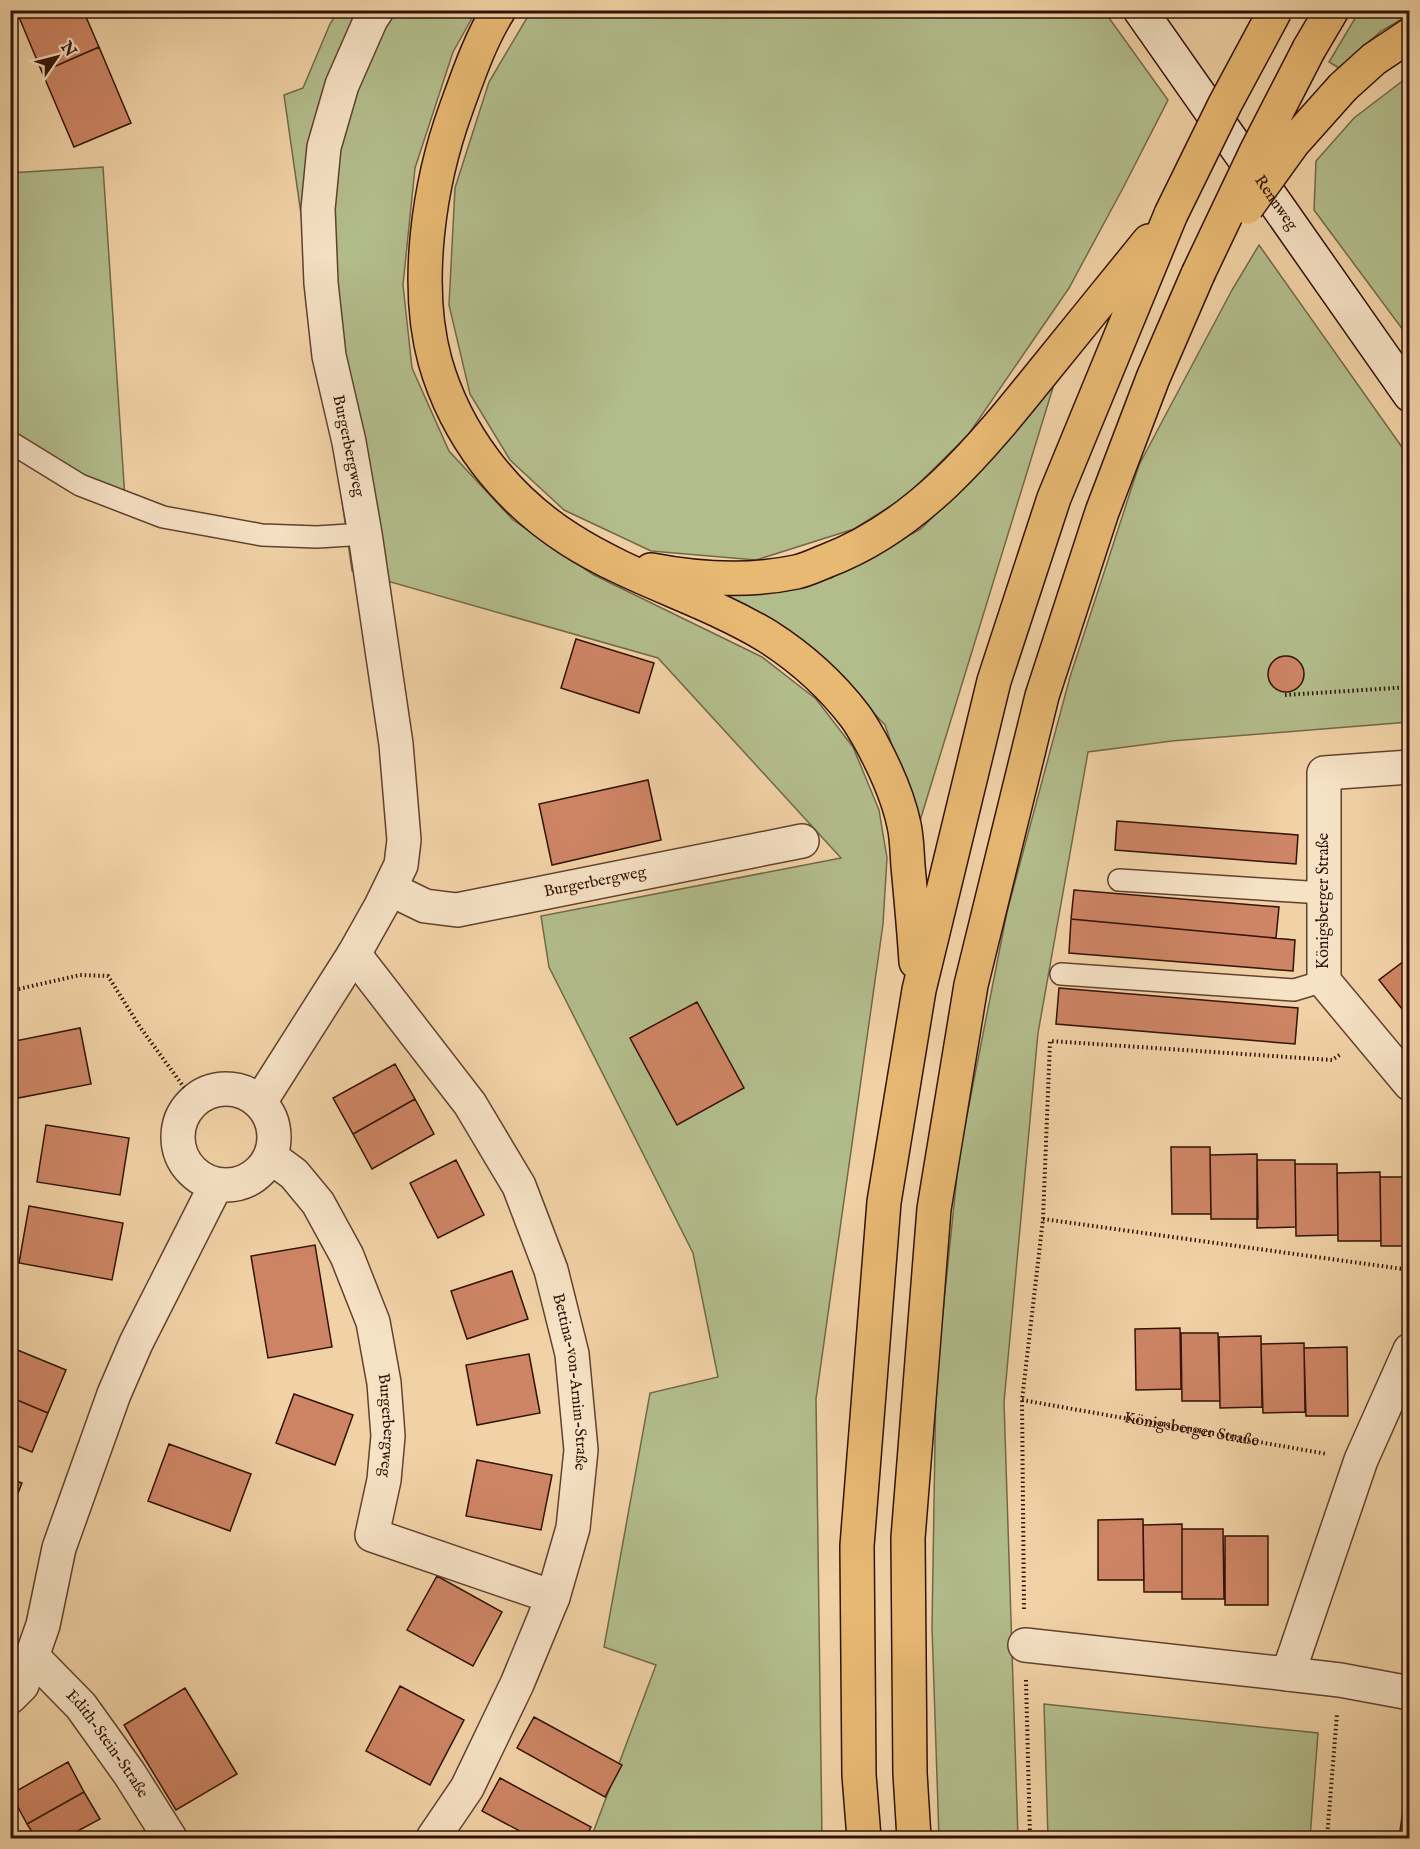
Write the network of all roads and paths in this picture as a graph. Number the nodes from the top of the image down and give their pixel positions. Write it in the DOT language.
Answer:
graph roads {
  1 [pos="377,10"];
  2 [pos="499,10"];
  3 [pos="1140,10"];
  4 [pos="1275,10"];
  5 [pos="1332,10"];
  6 [pos="1410,35"];
  7 [pos="1171,214"];
  8 [pos="1198,274"];
  9 [pos="1410,395"];
  10 [pos="10,442"];
  11 [pos="365,534"];
  12 [pos="603,559"];
  13 [pos="1410,687"];
  14 [pos="1285,695"];
  15 [pos="1410,767"];
  16 [pos="802,842"];
  17 [pos="1119,880"];
  18 [pos="390,889"];
  19 [pos="1323,893"];
  20 [pos="354,954"];
  21 [pos="1061,974"];
  22 [pos="1324,981"];
  23 [pos="919,990"];
  24 [pos="10,991"];
  25 [pos="1368,1034"];
  26 [pos="1410,1084"];
  27 [pos="194,1101"];
  28 [pos="260,1102"];
  29 [pos="271,1156"];
  30 [pos="216,1185"];
  31 [pos="1043,1220"];
  32 [pos="1410,1270"];
  33 [pos="1410,1350"];
  34 [pos="1022,1400"];
  35 [pos="1361,1460"];
  36 [pos="553,1597"];
  37 [pos="1025,1645"];
  38 [pos="32,1656"];
  39 [pos="1288,1674"];
  40 [pos="1340,1680"];
  41 [pos="1410,1693"];
  42 [pos="10,1697"];
  43 [pos="170,1839"];
  44 [pos="433,1839"];
  45 [pos="864,1839"];
  46 [pos="914,1839"];
  47 [pos="1030,1839"];
  48 [pos="1327,1839"];
  1 -- 11 [label="street, Burgerbergweg"];
  2 -- 12 [label="highway"];
  3 -- 9 [label="street, Rennweg"];
  4 -- 7 [label="highway, bridge"];
  5 -- 8 [label="highway, bridge"];
  6 -- 8 [label="highway, bridge"];
  7 -- 12 [label="highway"];
  7 -- 23 [label="highway"];
  8 -- 46 [label="highway"];
  10 -- 11 [label="lane"];
  11 -- 18 [label="street, Burgerbergweg"];
  12 -- 23 [label="highway"];
  13 -- 14 [label="path"];
  15 -- 19 [label="street, Königsberger Straße"];
  16 -- 18 [label="street, Burgerbergweg"];
  17 -- 19 [label="lane"];
  18 -- 20 [label="street, Burgerbergweg"];
  19 -- 22 [label="street, Königsberger Straße"];
  20 -- 28 [label="street, Burgerbergweg"];
  20 -- 36 [label="street, Bettina-von-Arnim-Straße"];
  21 -- 22 [label="lane"];
  22 -- 25 [label="street, Königsberger Straße"];
  23 -- 45 [label="highway"];
  24 -- 27 [label="path"];
  25 -- 26 [label="street, Königsberger Straße"];
  25 -- 31 [label="path"];
  27 -- 28 [label="street"];
  27 -- 30 [label="street"];
  28 -- 29 [label="street"];
  29 -- 30 [label="street"];
  29 -- 36 [label="street, Burgerbergweg"];
  30 -- 38 [label="street"];
  31 -- 32 [label="path"];
  31 -- 34 [label="path"];
  33 -- 35 [label="street"];
  34 -- 35 [label="path, Königsberger Straße"];
  34 -- 37 [label="path"];
  35 -- 39 [label="street"];
  36 -- 44 [label="street, Bettina-von-Arnim-Straße"];
  37 -- 39 [label="street"];
  37 -- 47 [label="path"];
  38 -- 42 [label="street"];
  38 -- 43 [label="street, Edith-Stein-Straße"];
  39 -- 40 [label="street"];
  40 -- 41 [label="street"];
  40 -- 48 [label="path"];
}
